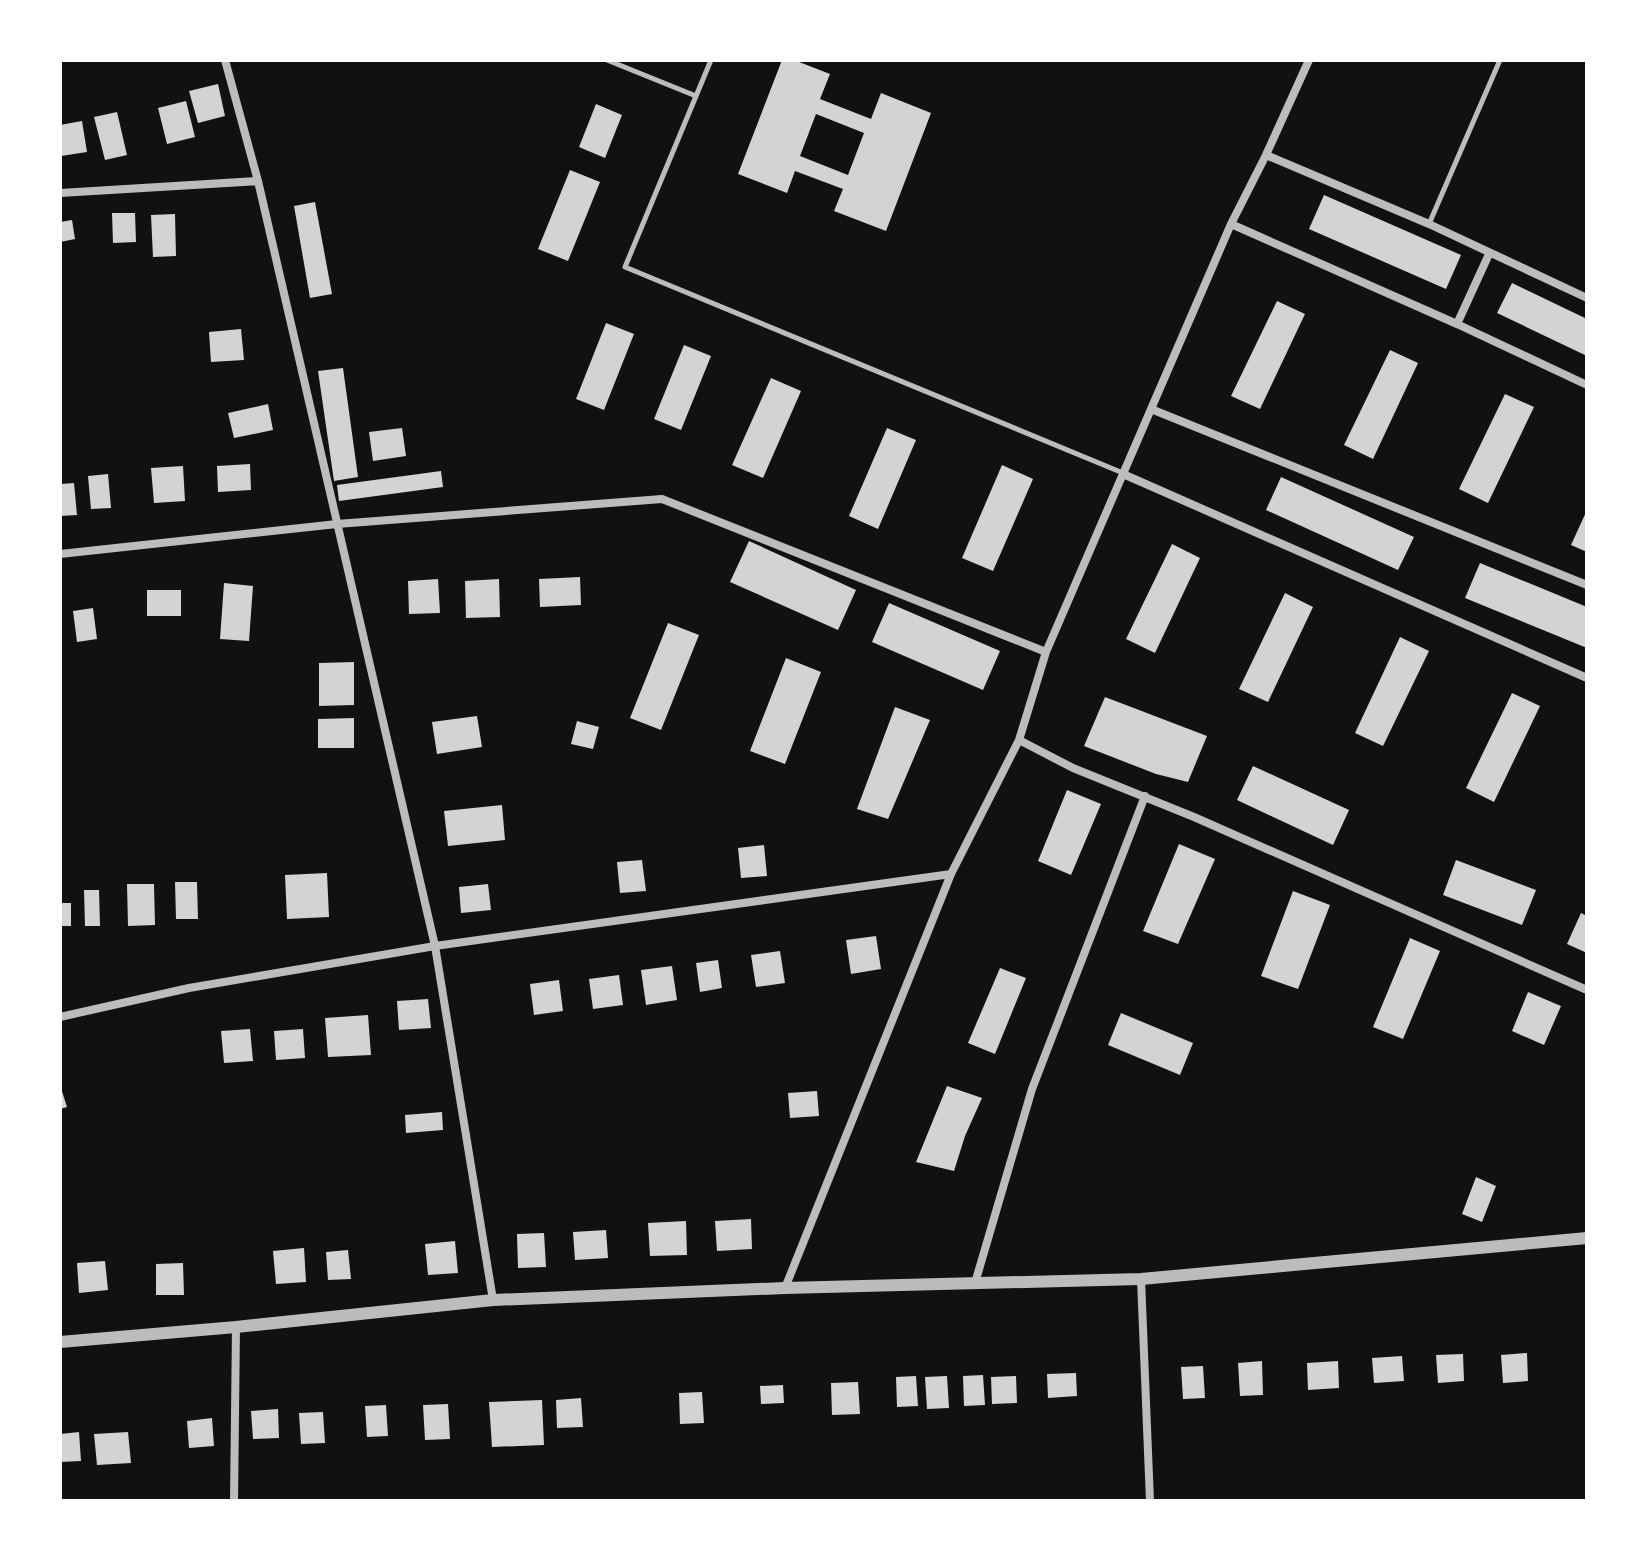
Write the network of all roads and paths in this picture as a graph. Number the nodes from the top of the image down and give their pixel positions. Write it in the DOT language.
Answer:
graph roads {
  1 [pos="225,60"];
  2 [pos="607,60"];
  3 [pos="711,60"];
  4 [pos="1309,60"];
  5 [pos="1500,60"];
  6 [pos="696,96"];
  7 [pos="1266,155"];
  8 [pos="258,181"];
  9 [pos="60,193"];
  10 [pos="1231,224"];
  11 [pos="1429,224"];
  12 [pos="1489,254"];
  13 [pos="1587,298"];
  14 [pos="1457,324"];
  15 [pos="1587,385"];
  16 [pos="1151,409"];
  17 [pos="1123,474"];
  18 [pos="337,524"];
  19 [pos="60,554"];
  20 [pos="1587,585"];
  21 [pos="1046,652"];
  22 [pos="1587,678"];
  23 [pos="1019,740"];
  24 [pos="1145,796"];
  25 [pos="951,874"];
  26 [pos="435,946"];
  27 [pos="1587,990"];
  28 [pos="60,1017"];
  29 [pos="1587,1238"];
  30 [pos="1141,1279"];
  31 [pos="975,1283"];
  32 [pos="785,1288"];
  33 [pos="493,1300"];
  34 [pos="236,1327"];
  35 [pos="60,1342"];
  36 [pos="234,1501"];
  37 [pos="1150,1501"];
  1 -- 8 [label="street"];
  2 -- 6 [label="lane"];
  3 -- 6 [label="lane"];
  4 -- 7 [label="street"];
  5 -- 11 [label="lane"];
  6 -- 17 [label="lane"];
  7 -- 10 [label="street"];
  7 -- 11 [label="street"];
  8 -- 9 [label="street"];
  8 -- 18 [label="street"];
  10 -- 14 [label="street"];
  10 -- 16 [label="street"];
  11 -- 12 [label="street"];
  12 -- 13 [label="street"];
  12 -- 14 [label="street"];
  14 -- 15 [label="street"];
  16 -- 17 [label="street"];
  16 -- 20 [label="street"];
  17 -- 21 [label="street"];
  17 -- 22 [label="street"];
  18 -- 19 [label="street"];
  18 -- 21 [label="street"];
  18 -- 26 [label="street"];
  21 -- 23 [label="street"];
  23 -- 24 [label="street"];
  23 -- 25 [label="street"];
  24 -- 27 [label="street"];
  24 -- 31 [label="street"];
  25 -- 26 [label="street"];
  25 -- 32 [label="street"];
  26 -- 28 [label="street"];
  26 -- 33 [label="street"];
  29 -- 30 [label="street"];
  30 -- 31 [label="street"];
  30 -- 37 [label="street"];
  31 -- 32 [label="street"];
  32 -- 33 [label="street"];
  33 -- 34 [label="street"];
  34 -- 35 [label="street"];
  34 -- 36 [label="street"];
}
